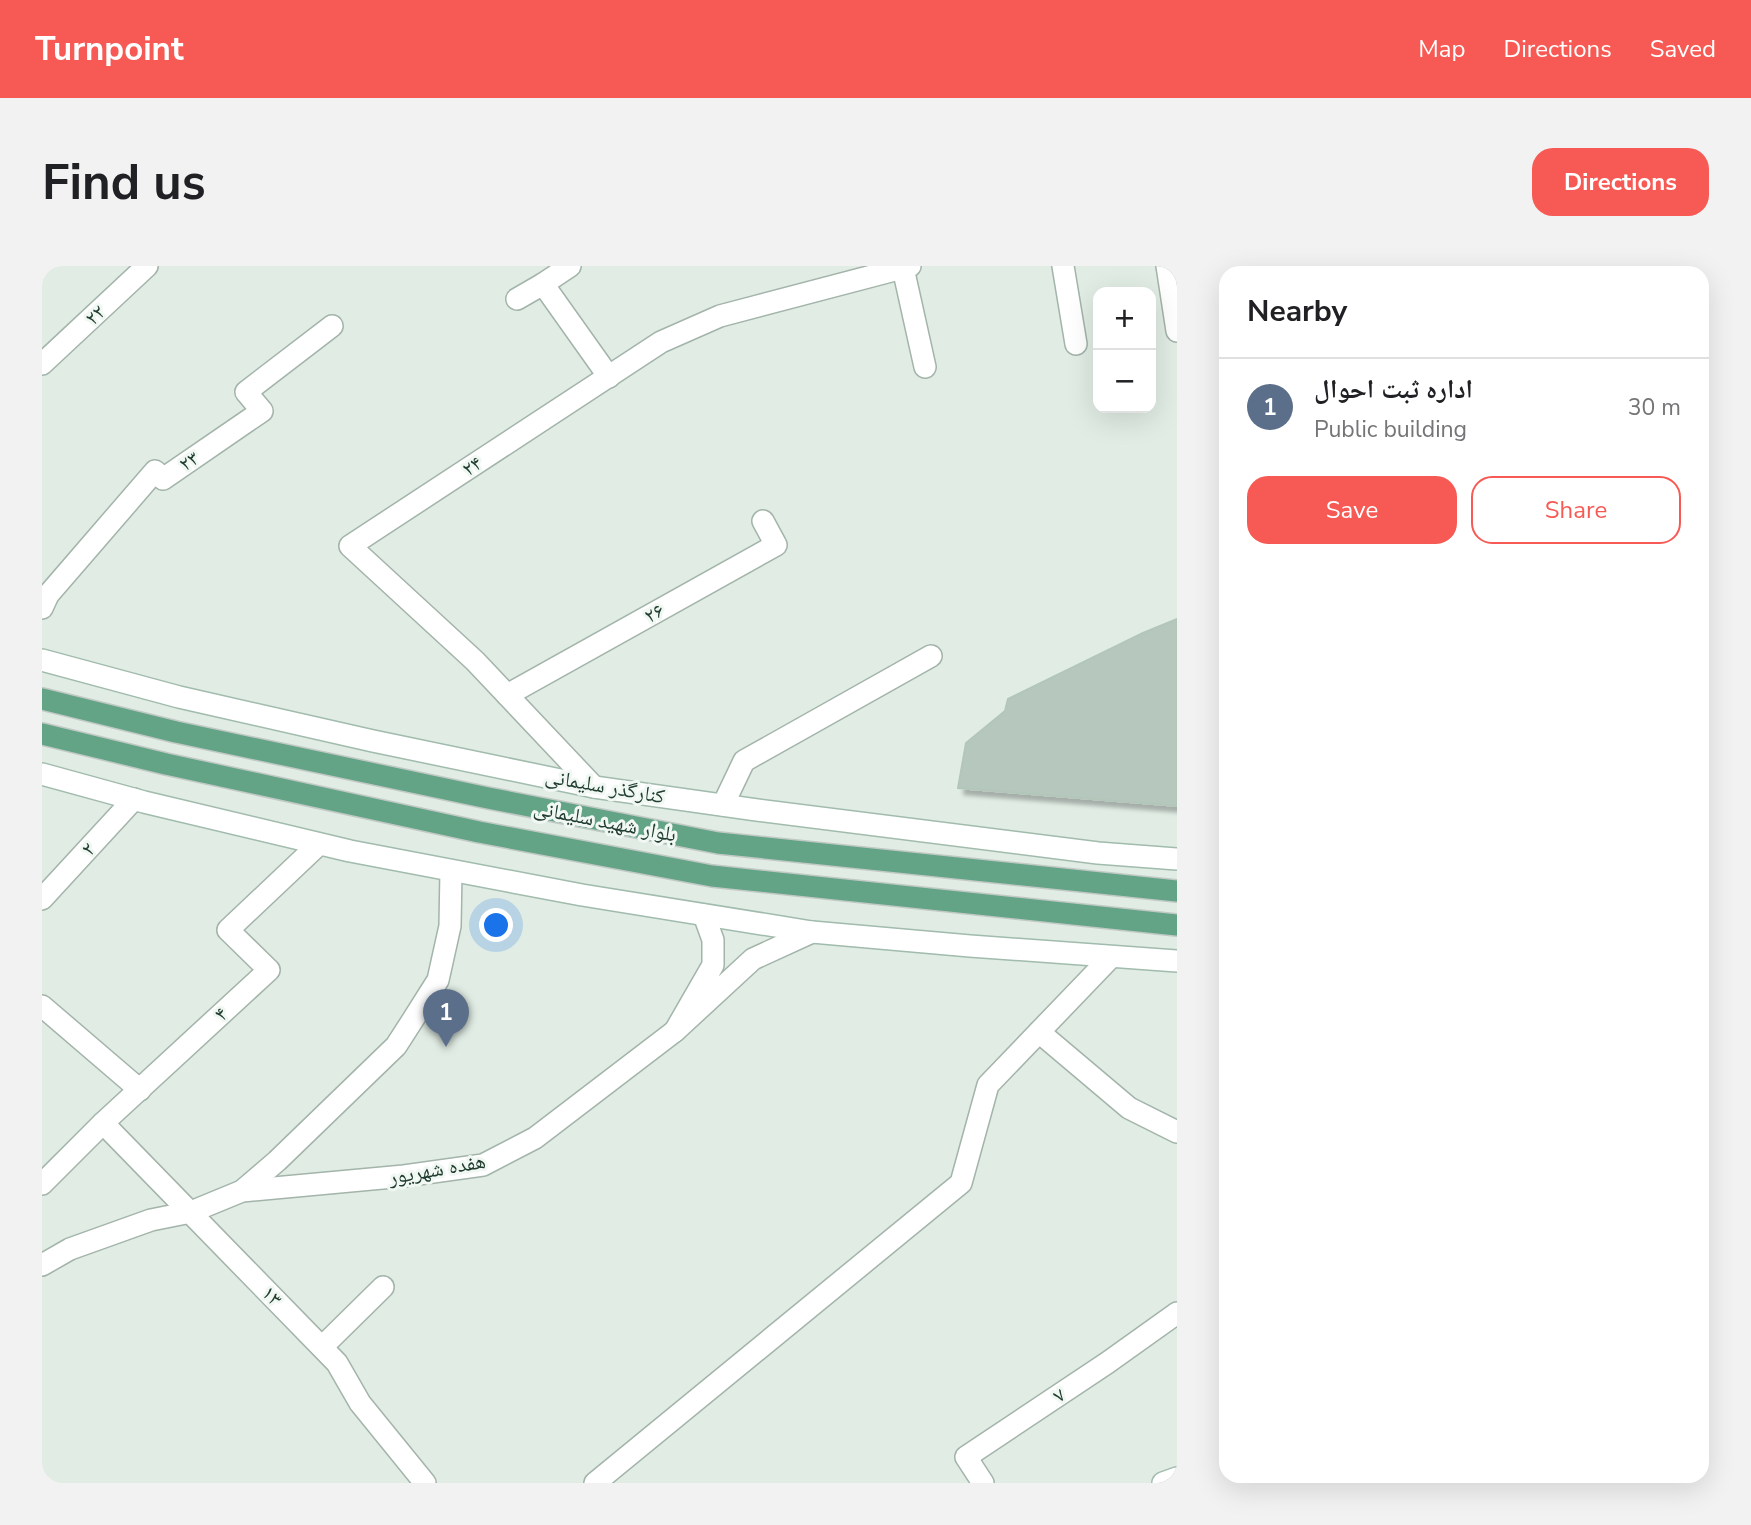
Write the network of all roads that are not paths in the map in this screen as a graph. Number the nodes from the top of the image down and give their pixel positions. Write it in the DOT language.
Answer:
graph roads {
  1 [pos="147,266"];
  2 [pos="570,266"];
  3 [pos="1063,266"];
  4 [pos="1167,266"];
  5 [pos="906,267"];
  6 [pos="877,270"];
  7 [pos="543,284"];
  8 [pos="517,299"];
  9 [pos="332,326"];
  10 [pos="1177,331"];
  11 [pos="1076,344"];
  12 [pos="42,364"];
  13 [pos="925,367"];
  14 [pos="608,377"];
  15 [pos="763,521"];
  16 [pos="42,608"];
  17 [pos="931,656"];
  18 [pos="42,660"];
  19 [pos="507,695"];
  20 [pos="42,699"];
  21 [pos="42,734"];
  22 [pos="42,774"];
  23 [pos="594,787"];
  24 [pos="134,799"];
  25 [pos="723,805"];
  26 [pos="319,844"];
  27 [pos="1177,859"];
  28 [pos="451,871"];
  29 [pos="1177,891"];
  30 [pos="42,900"];
  31 [pos="704,915"];
  32 [pos="1177,925"];
  33 [pos="812,932"];
  34 [pos="1111,957"];
  35 [pos="1177,961"];
  36 [pos="42,1006"];
  37 [pos="675,1031"];
  38 [pos="1039,1032"];
  39 [pos="140,1090"];
  40 [pos="103,1123"];
  41 [pos="1177,1132"];
  42 [pos="42,1184"];
  43 [pos="242,1191"];
  44 [pos="191,1212"];
  45 [pos="42,1265"];
  46 [pos="383,1287"];
  47 [pos="1177,1312"];
  48 [pos="321,1347"];
  49 [pos="1177,1478"];
  50 [pos="425,1483"];
  51 [pos="595,1483"];
  52 [pos="983,1483"];
  53 [pos="1163,1483"];
  1 -- 12 [label="street, ۲۲"];
  2 -- 7 [label="street"];
  3 -- 11 [label="street"];
  4 -- 10 [label="street"];
  5 -- 6 [label="street, ۲۴"];
  5 -- 13 [label="street"];
  6 -- 14 [label="street, ۲۴"];
  7 -- 8 [label="street"];
  7 -- 14 [label="street"];
  9 -- 16 [label="street, ۲۳"];
  14 -- 19 [label="street, ۲۴"];
  15 -- 19 [label="street, ۲۶"];
  17 -- 25 [label="street"];
  18 -- 23 [label="street, کنارگذر سلیمانی"];
  19 -- 23 [label="street, ۲۴"];
  20 -- 29 [label="main road, بلوار شهید سلیمانی"];
  21 -- 32 [label="main road, بلوار شهید سلیمانی"];
  22 -- 24 [label="street"];
  23 -- 25 [label="street, کنارگذر سلیمانی"];
  24 -- 26 [label="street"];
  24 -- 30 [label="street, ۲"];
  25 -- 27 [label="street, کنارگذر سلیمانی"];
  26 -- 28 [label="street"];
  26 -- 39 [label="street, ۴"];
  28 -- 31 [label="street"];
  28 -- 43 [label="street, هفده شهریور"];
  31 -- 33 [label="street"];
  31 -- 37 [label="street"];
  33 -- 34 [label="street"];
  33 -- 37 [label="street, هفده شهریور"];
  34 -- 35 [label="street"];
  34 -- 38 [label="street"];
  36 -- 39 [label="street"];
  37 -- 43 [label="street, هفده شهریور"];
  38 -- 41 [label="street"];
  38 -- 51 [label="street"];
  39 -- 40 [label="street, ۴"];
  40 -- 42 [label="street, ۴"];
  40 -- 44 [label="street, ۱۳"];
  43 -- 44 [label="street, هفده شهریور"];
  44 -- 45 [label="street, هفده شهریور"];
  44 -- 48 [label="street, ۱۳"];
  46 -- 48 [label="street"];
  47 -- 52 [label="street, ۷"];
  48 -- 50 [label="street, ۱۳"];
  49 -- 53 [label="street"];
}
